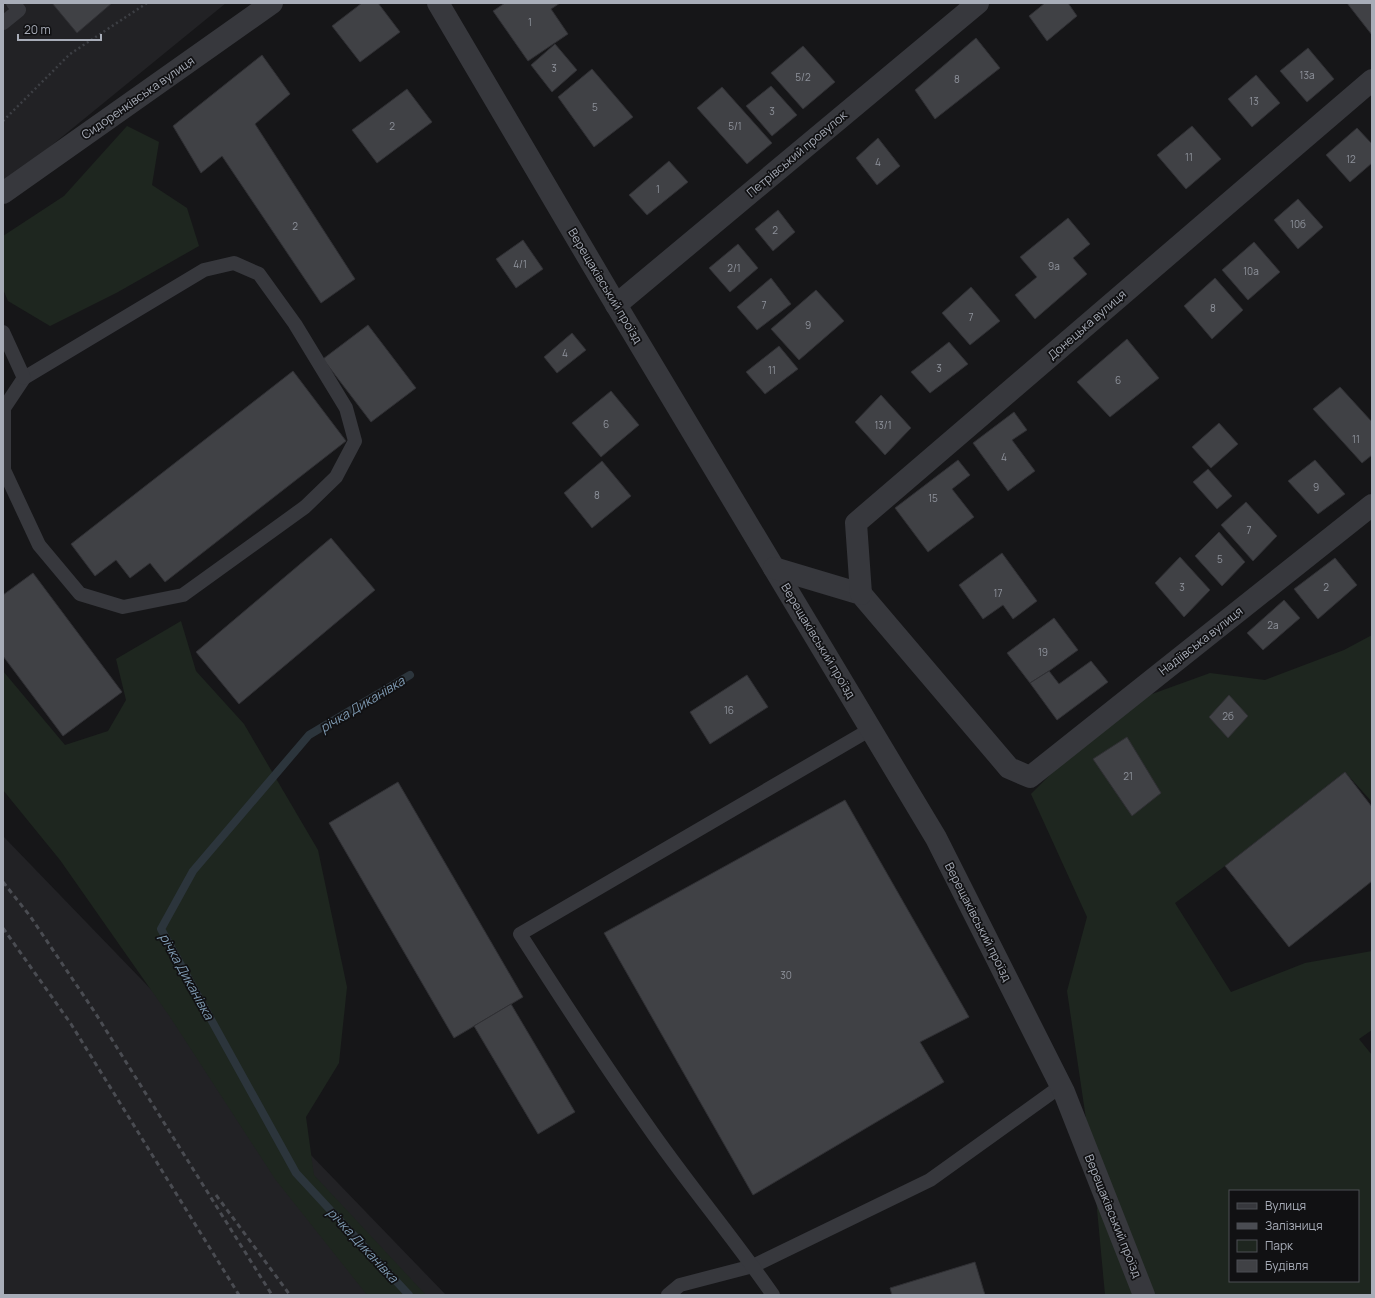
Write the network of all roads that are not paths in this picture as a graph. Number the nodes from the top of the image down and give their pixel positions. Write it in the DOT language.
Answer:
graph roads {
  1 [pos="14,3"];
  2 [pos="272,3"];
  3 [pos="438,3"];
  4 [pos="978,3"];
  5 [pos="3,23"];
  6 [pos="1372,80"];
  7 [pos="3,193"];
  8 [pos="616,305"];
  9 [pos="3,332"];
  10 [pos="24,378"];
  11 [pos="1372,505"];
  12 [pos="774,568"];
  13 [pos="861,594"];
  14 [pos="871,729"];
  15 [pos="1061,1086"];
  16 [pos="753,1266"];
  17 [pos="668,1295"];
  18 [pos="773,1295"];
  19 [pos="1144,1295"];
  1 -- 5 [label="lane"];
  2 -- 7 [label="street, Сидоренківська вулиця"];
  3 -- 8 [label="street, Верещаківський проїзд"];
  4 -- 8 [label="street, Петрівський провулок"];
  6 -- 13 [label="street, Донецька вулиця"];
  8 -- 12 [label="street, Верещаківський проїзд"];
  9 -- 10 [label="lane"];
  10 -- 10 [label="lane"];
  11 -- 13 [label="street, Надіївська вулиця"];
  12 -- 13 [label="street, Верещаківський проїзд"];
  12 -- 14 [label="street, Верещаківський проїзд"];
  14 -- 15 [label="street, Верещаківський проїзд"];
  14 -- 16 [label="lane"];
  15 -- 16 [label="lane"];
  15 -- 19 [label="street, Верещаківський проїзд"];
  16 -- 17 [label="lane"];
  16 -- 18 [label="lane"];
}
